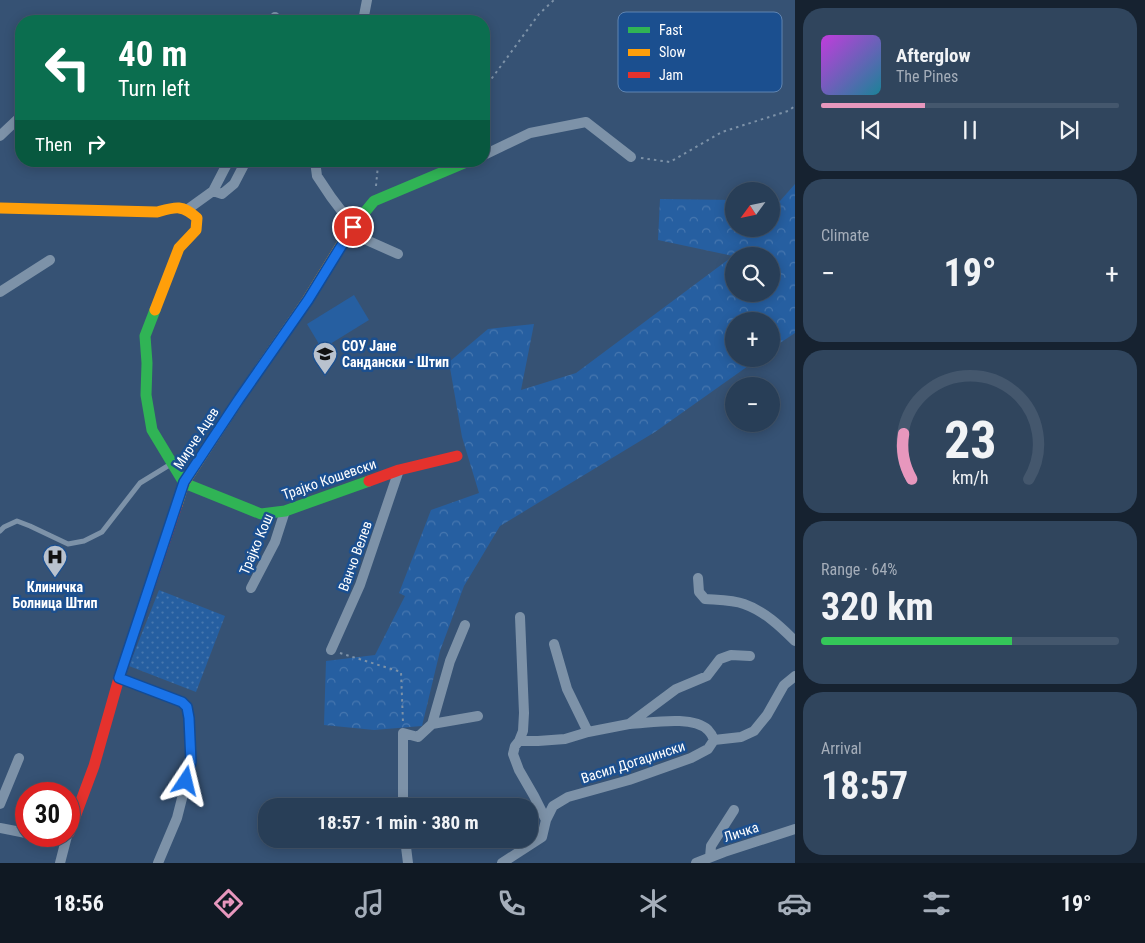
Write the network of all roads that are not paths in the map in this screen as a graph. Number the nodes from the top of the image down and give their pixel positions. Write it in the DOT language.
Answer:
graph roads {
  1 [pos="367,0"];
  2 [pos="364,15"];
  3 [pos="15,122"];
  4 [pos="0,136"];
  5 [pos="490,152"];
  6 [pos="632,157"];
  7 [pos="225,167"];
  8 [pos="243,167"];
  9 [pos="316,167"];
  10 [pos="455,167"];
  11 [pos="213,191"];
  12 [pos="0,208"];
  13 [pos="188,209"];
  14 [pos="353,227"];
  15 [pos="398,254"];
  16 [pos="50,260"];
  17 [pos="0,292"];
  18 [pos="457,456"];
  19 [pos="172,464"];
  20 [pos="399,470"];
  21 [pos="184,482"];
  22 [pos="285,511"];
  23 [pos="0,531"];
  24 [pos="698,578"];
  25 [pos="251,588"];
  26 [pos="520,617"];
  27 [pos="465,625"];
  28 [pos="795,641"];
  29 [pos="554,644"];
  30 [pos="331,650"];
  31 [pos="750,656"];
  32 [pos="795,676"];
  33 [pos="119,678"];
  34 [pos="478,716"];
  35 [pos="432,724"];
  36 [pos="629,724"];
  37 [pos="588,732"];
  38 [pos="714,740"];
  39 [pos="519,741"];
  40 [pos="19,758"];
  41 [pos="403,798"];
  42 [pos="80,803"];
  43 [pos="0,804"];
  44 [pos="734,810"];
  45 [pos="546,820"];
  46 [pos="0,828"];
  47 [pos="795,829"];
  48 [pos="15,831"];
  49 [pos="64,847"];
  50 [pos="406,848"];
  51 [pos="710,857"];
  52 [pos="60,863"];
  53 [pos="158,863"];
  54 [pos="408,863"];
  55 [pos="502,863"];
  56 [pos="696,863"];
  1 -- 2 [label="street"];
  3 -- 4 [label="street"];
  5 -- 6 [label="street"];
  7 -- 11 [label="street"];
  8 -- 11 [label="street"];
  9 -- 14 [label="street"];
  10 -- 14 [label="street, Мирче Ацев"];
  11 -- 13 [label="street"];
  12 -- 13 [label="street"];
  13 -- 19 [label="street"];
  14 -- 15 [label="street"];
  14 -- 21 [label="street, Мирче Ацев"];
  16 -- 17 [label="street"];
  18 -- 20 [label="street, Трајко Кошевски"];
  19 -- 21 [label="street"];
  19 -- 23 [label="lane"];
  20 -- 22 [label="street, Трајко Кошевски"];
  20 -- 30 [label="street, Ванчо Велев"];
  21 -- 22 [label="street, Трајко Кошевски"];
  21 -- 33 [label="street, Мирче Ацев"];
  22 -- 25 [label="street, Трајко Кош"];
  24 -- 28 [label="street"];
  26 -- 39 [label="street"];
  27 -- 35 [label="street"];
  29 -- 37 [label="street"];
  31 -- 36 [label="street"];
  32 -- 38 [label="street"];
  33 -- 42 [label="street, Мирче Ацев"];
  33 -- 53 [label="street"];
  34 -- 35 [label="street"];
  35 -- 41 [label="street"];
  36 -- 37 [label="street"];
  36 -- 38 [label="street"];
  37 -- 39 [label="street"];
  38 -- 45 [label="street, Васил Догаџински"];
  39 -- 45 [label="street"];
  40 -- 43 [label="street"];
  44 -- 51 [label="street"];
  45 -- 55 [label="street, Васил Догаџински"];
  46 -- 48 [label="street"];
  47 -- 51 [label="street, Личка"];
  49 -- 52 [label="street, Мирче Ацев"];
  50 -- 54 [label="street"];
  51 -- 56 [label="street, Личка"];
}
